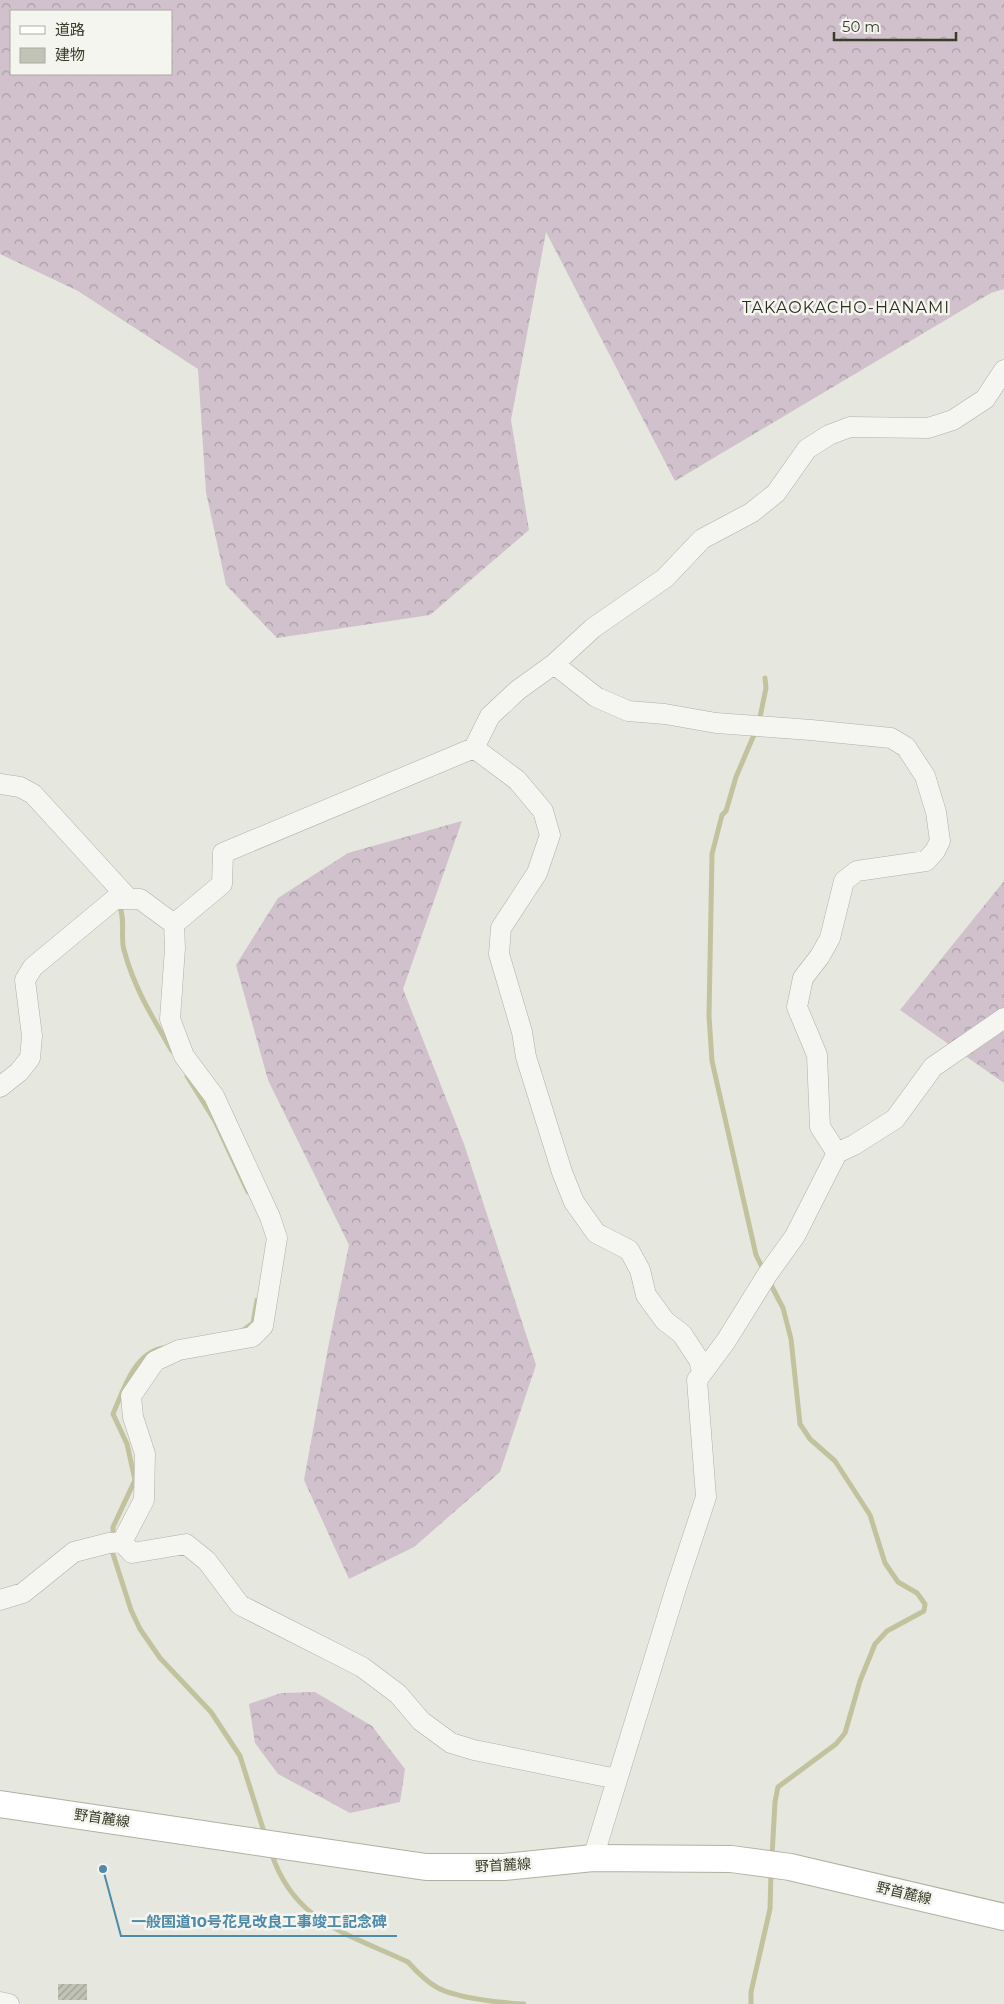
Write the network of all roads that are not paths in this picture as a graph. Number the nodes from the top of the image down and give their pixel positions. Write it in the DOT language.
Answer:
graph roads {
  1 [pos="1004,370"];
  2 [pos="554,664"];
  3 [pos="474,748"];
  4 [pos="0,784"];
  5 [pos="128,898"];
  6 [pos="174,924"];
  7 [pos="1004,1018"];
  8 [pos="0,1087"];
  9 [pos="837,1153"];
  10 [pos="702,1371"];
  11 [pos="122,1542"];
  12 [pos="0,1600"];
  13 [pos="617,1779"];
  14 [pos="0,1804"];
  15 [pos="593,1858"];
  16 [pos="1004,1917"];
  17 [pos="0,2002"];
  18 [pos="10,2004"];
  1 -- 2 [label="street"];
  2 -- 3 [label="street"];
  2 -- 9 [label="street"];
  3 -- 6 [label="street"];
  3 -- 10 [label="street"];
  4 -- 5 [label="street"];
  5 -- 6 [label="street"];
  5 -- 8 [label="street"];
  6 -- 11 [label="street"];
  7 -- 9 [label="street"];
  9 -- 10 [label="street"];
  10 -- 13 [label="street"];
  11 -- 12 [label="street"];
  11 -- 13 [label="street"];
  13 -- 15 [label="street"];
  14 -- 15 [label="main road, 野首麓線"];
  15 -- 16 [label="main road, 野首麓線"];
  17 -- 18 [label="street"];
}
